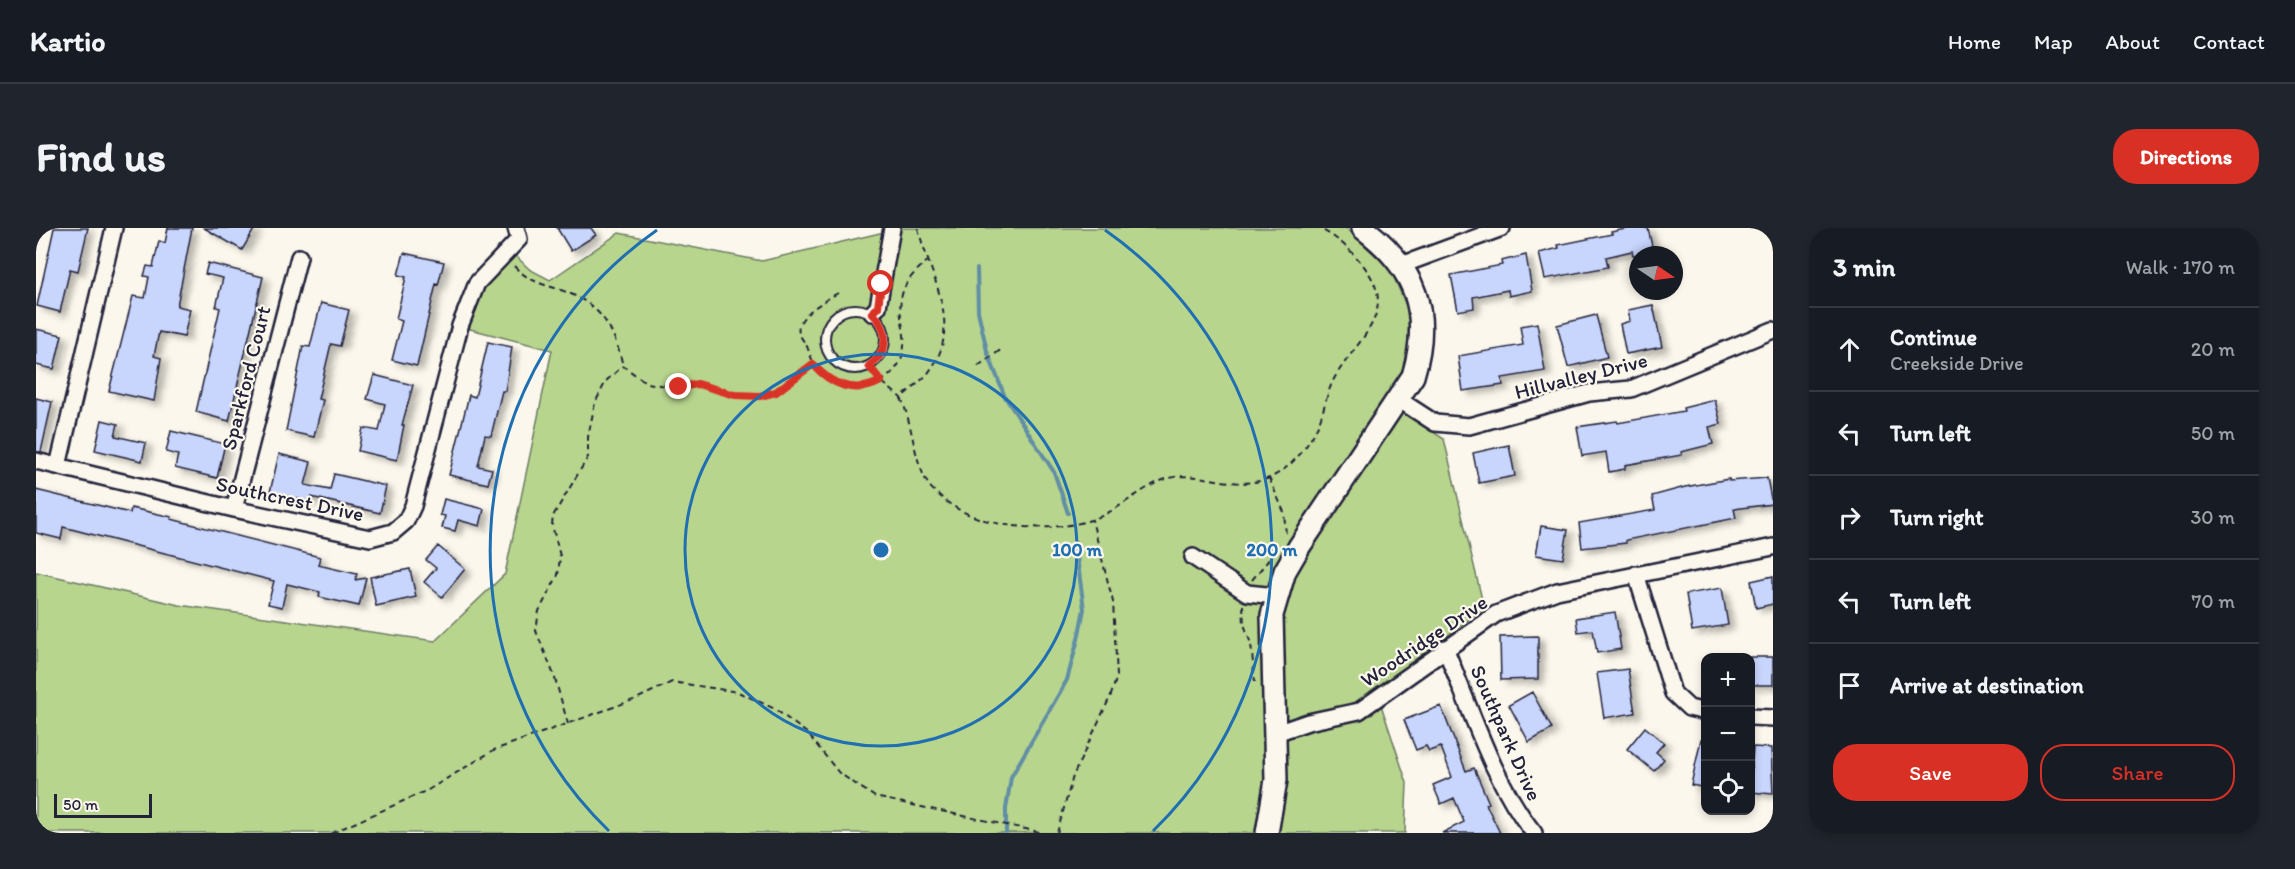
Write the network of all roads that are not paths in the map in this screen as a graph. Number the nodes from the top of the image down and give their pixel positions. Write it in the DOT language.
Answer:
graph roads {
  1 [pos="114,228"];
  2 [pos="892,228"];
  3 [pos="1363,228"];
  4 [pos="1502,228"];
  5 [pos="517,234"];
  6 [pos="299,257"];
  7 [pos="1400,266"];
  8 [pos="872,313"];
  9 [pos="1773,330"];
  10 [pos="1398,399"];
  11 [pos="36,461"];
  12 [pos="58,466"];
  13 [pos="234,509"];
  14 [pos="1773,547"];
  15 [pos="1193,557"];
  16 [pos="1636,574"];
  17 [pos="1276,596"];
  18 [pos="1445,648"];
  19 [pos="1701,711"];
  20 [pos="1755,717"];
  21 [pos="1773,718"];
  22 [pos="1276,733"];
  23 [pos="1267,833"];
  24 [pos="1534,833"];
  1 -- 12 [label="street"];
  2 -- 8 [label="street"];
  3 -- 7 [label="street"];
  4 -- 7 [label="street"];
  5 -- 13 [label="street, Southcrest Drive"];
  6 -- 13 [label="street, Sparkford Court"];
  7 -- 10 [label="street"];
  8 -- 8 [label="lane"];
  9 -- 10 [label="street, Hillvalley Drive"];
  10 -- 17 [label="street"];
  11 -- 12 [label="street, Southcrest Drive"];
  12 -- 13 [label="street, Southcrest Drive"];
  14 -- 16 [label="street, Woodridge Drive"];
  15 -- 17 [label="street"];
  16 -- 18 [label="street, Woodridge Drive"];
  16 -- 19 [label="street"];
  17 -- 22 [label="street"];
  18 -- 22 [label="street, Woodridge Drive"];
  18 -- 24 [label="street, Southpark Drive"];
  20 -- 21 [label="street"];
  22 -- 23 [label="street"];
}
